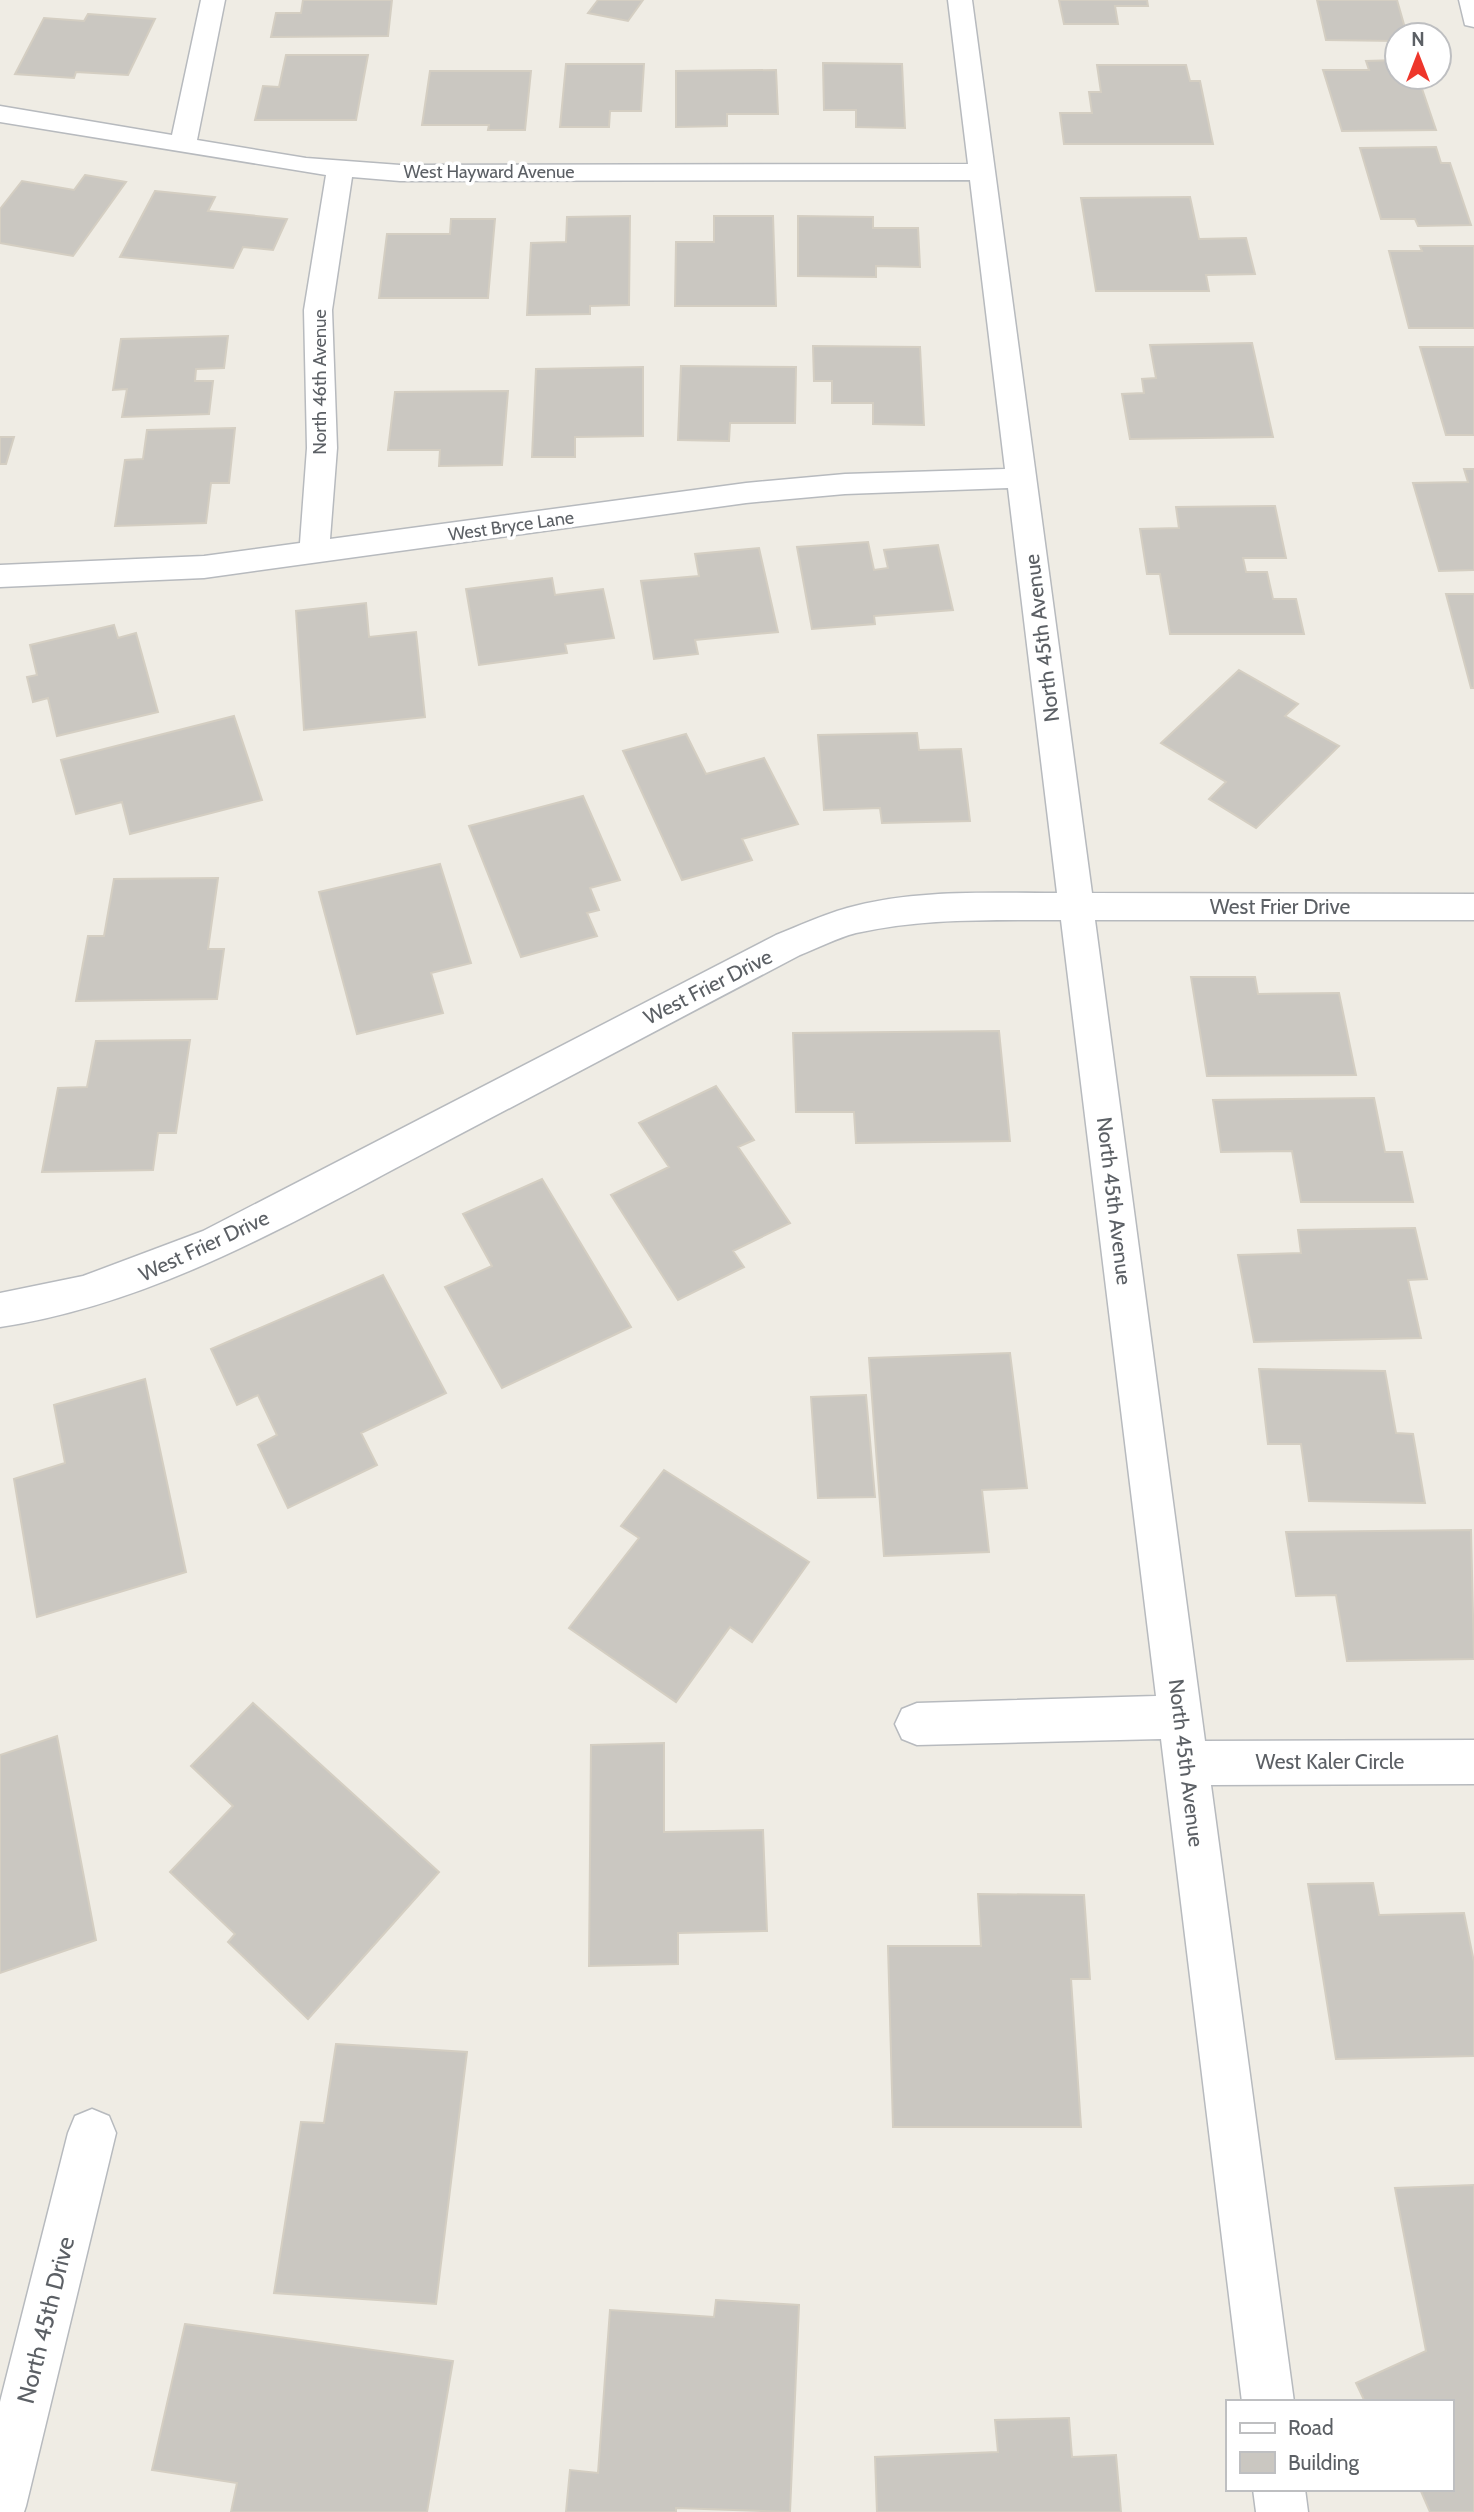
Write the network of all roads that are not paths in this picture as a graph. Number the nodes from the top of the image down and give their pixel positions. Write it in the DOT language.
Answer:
graph roads {
  1 [pos="214,0"];
  2 [pos="960,0"];
  3 [pos="1471,0"];
  4 [pos="1474,20"];
  5 [pos="0,114"];
  6 [pos="183,144"];
  7 [pos="340,169"];
  8 [pos="982,172"];
  9 [pos="1021,478"];
  10 [pos="314,554"];
  11 [pos="0,576"];
  12 [pos="1078,906"];
  13 [pos="1474,907"];
  14 [pos="0,1310"];
  15 [pos="1180,1717"];
  16 [pos="917,1724"];
  17 [pos="1474,1762"];
  18 [pos="1186,1763"];
  19 [pos="92,2133"];
  20 [pos="1268,2400"];
  21 [pos="1279,2491"];
  22 [pos="0,2507"];
  23 [pos="1282,2512"];
  1 -- 6 [label="street"];
  2 -- 8 [label="street, North 45th Avenue"];
  3 -- 4 [label="street"];
  5 -- 6 [label="street, West Hayward Avenue"];
  6 -- 7 [label="street, West Hayward Avenue"];
  7 -- 8 [label="street, West Hayward Avenue"];
  7 -- 10 [label="street, North 46th Avenue"];
  8 -- 9 [label="street, North 45th Avenue"];
  9 -- 10 [label="street, West Bryce Lane"];
  9 -- 12 [label="street, North 45th Avenue"];
  10 -- 11 [label="street, West Bryce Lane"];
  12 -- 13 [label="street, West Frier Drive"];
  12 -- 14 [label="street, West Frier Drive"];
  12 -- 15 [label="street, North 45th Avenue"];
  15 -- 16 [label="street"];
  15 -- 18 [label="street, North 45th Avenue"];
  17 -- 18 [label="street, West Kaler Circle"];
  18 -- 20 [label="street, North 45th Avenue"];
  19 -- 22 [label="street, North 45th Drive"];
  21 -- 23 [label="street"];
}
